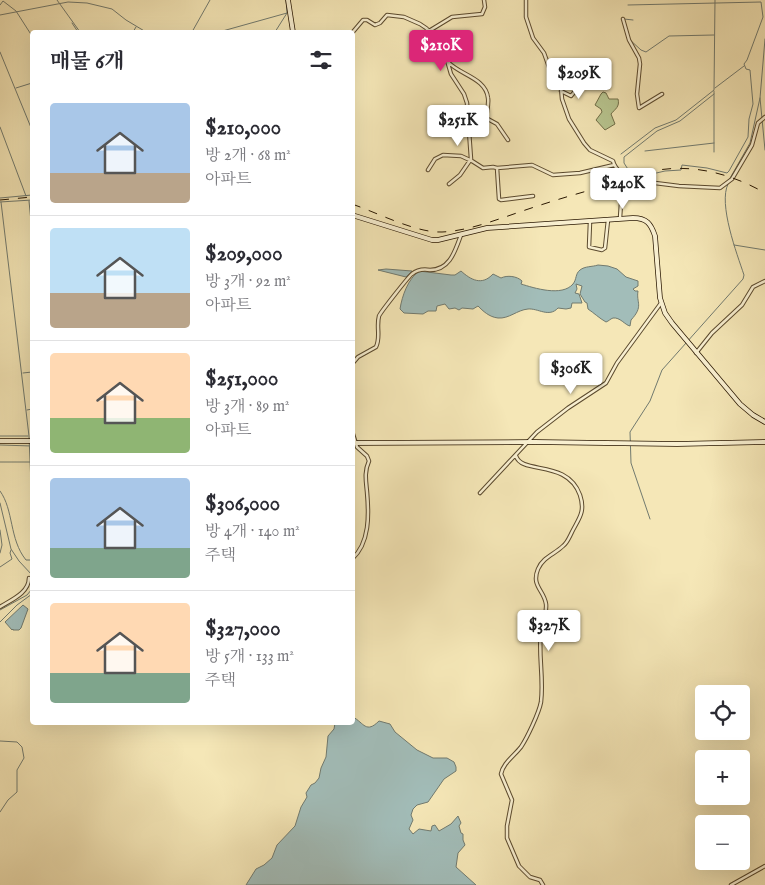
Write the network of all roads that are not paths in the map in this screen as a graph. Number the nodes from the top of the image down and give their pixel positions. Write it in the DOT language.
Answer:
graph roads {
  1 [pos="288,0"];
  2 [pos="484,0"];
  3 [pos="526,0"];
  4 [pos="623,19"];
  5 [pos="293,30"];
  6 [pos="355,30"];
  7 [pos="429,30"];
  8 [pos="447,61"];
  9 [pos="595,74"];
  10 [pos="561,92"];
  11 [pos="662,94"];
  12 [pos="765,117"];
  13 [pos="508,140"];
  14 [pos="470,160"];
  15 [pos="614,165"];
  16 [pos="496,168"];
  17 [pos="428,170"];
  18 [pos="449,184"];
  19 [pos="633,192"];
  20 [pos="533,196"];
  21 [pos="355,216"];
  22 [pos="608,220"];
  23 [pos="620,220"];
  24 [pos="590,222"];
  25 [pos="461,235"];
  26 [pos="765,282"];
  27 [pos="661,303"];
  28 [pos="696,352"];
  29 [pos="355,361"];
  30 [pos="765,422"];
  31 [pos="0,441"];
  32 [pos="30,441"];
  33 [pos="527,442"];
  34 [pos="765,442"];
  35 [pos="355,443"];
  36 [pos="355,445"];
  37 [pos="516,456"];
  38 [pos="480,493"];
  39 [pos="355,556"];
  40 [pos="29,578"];
  41 [pos="0,607"];
  42 [pos="765,866"];
  43 [pos="543,885"];
  44 [pos="731,885"];
  1 -- 5 [label="main road"];
  2 -- 7 [label="street"];
  3 -- 10 [label="street"];
  4 -- 11 [label="street"];
  6 -- 7 [label="street"];
  7 -- 8 [label="street"];
  8 -- 13 [label="street"];
  8 -- 14 [label="street"];
  9 -- 10 [label="street"];
  10 -- 15 [label="street"];
  12 -- 19 [label="street"];
  14 -- 16 [label="street"];
  14 -- 17 [label="street"];
  14 -- 18 [label="street"];
  15 -- 16 [label="street"];
  15 -- 19 [label="street"];
  16 -- 20 [label="street"];
  19 -- 23 [label="street"];
  21 -- 25 [label="main road"];
  22 -- 23 [label="main road"];
  22 -- 24 [label="main road"];
  22 -- 24 [label="street"];
  23 -- 27 [label="main road"];
  24 -- 25 [label="main road"];
  25 -- 29 [label="street"];
  26 -- 28 [label="street"];
  27 -- 28 [label="main road"];
  27 -- 33 [label="street"];
  28 -- 30 [label="main road"];
  31 -- 32 [label="main road"];
  33 -- 34 [label="main road"];
  33 -- 35 [label="main road"];
  33 -- 37 [label="street"];
  36 -- 39 [label="street"];
  37 -- 38 [label="street"];
  37 -- 43 [label="street"];
  40 -- 41 [label="street"];
  42 -- 44 [label="street"];
}
